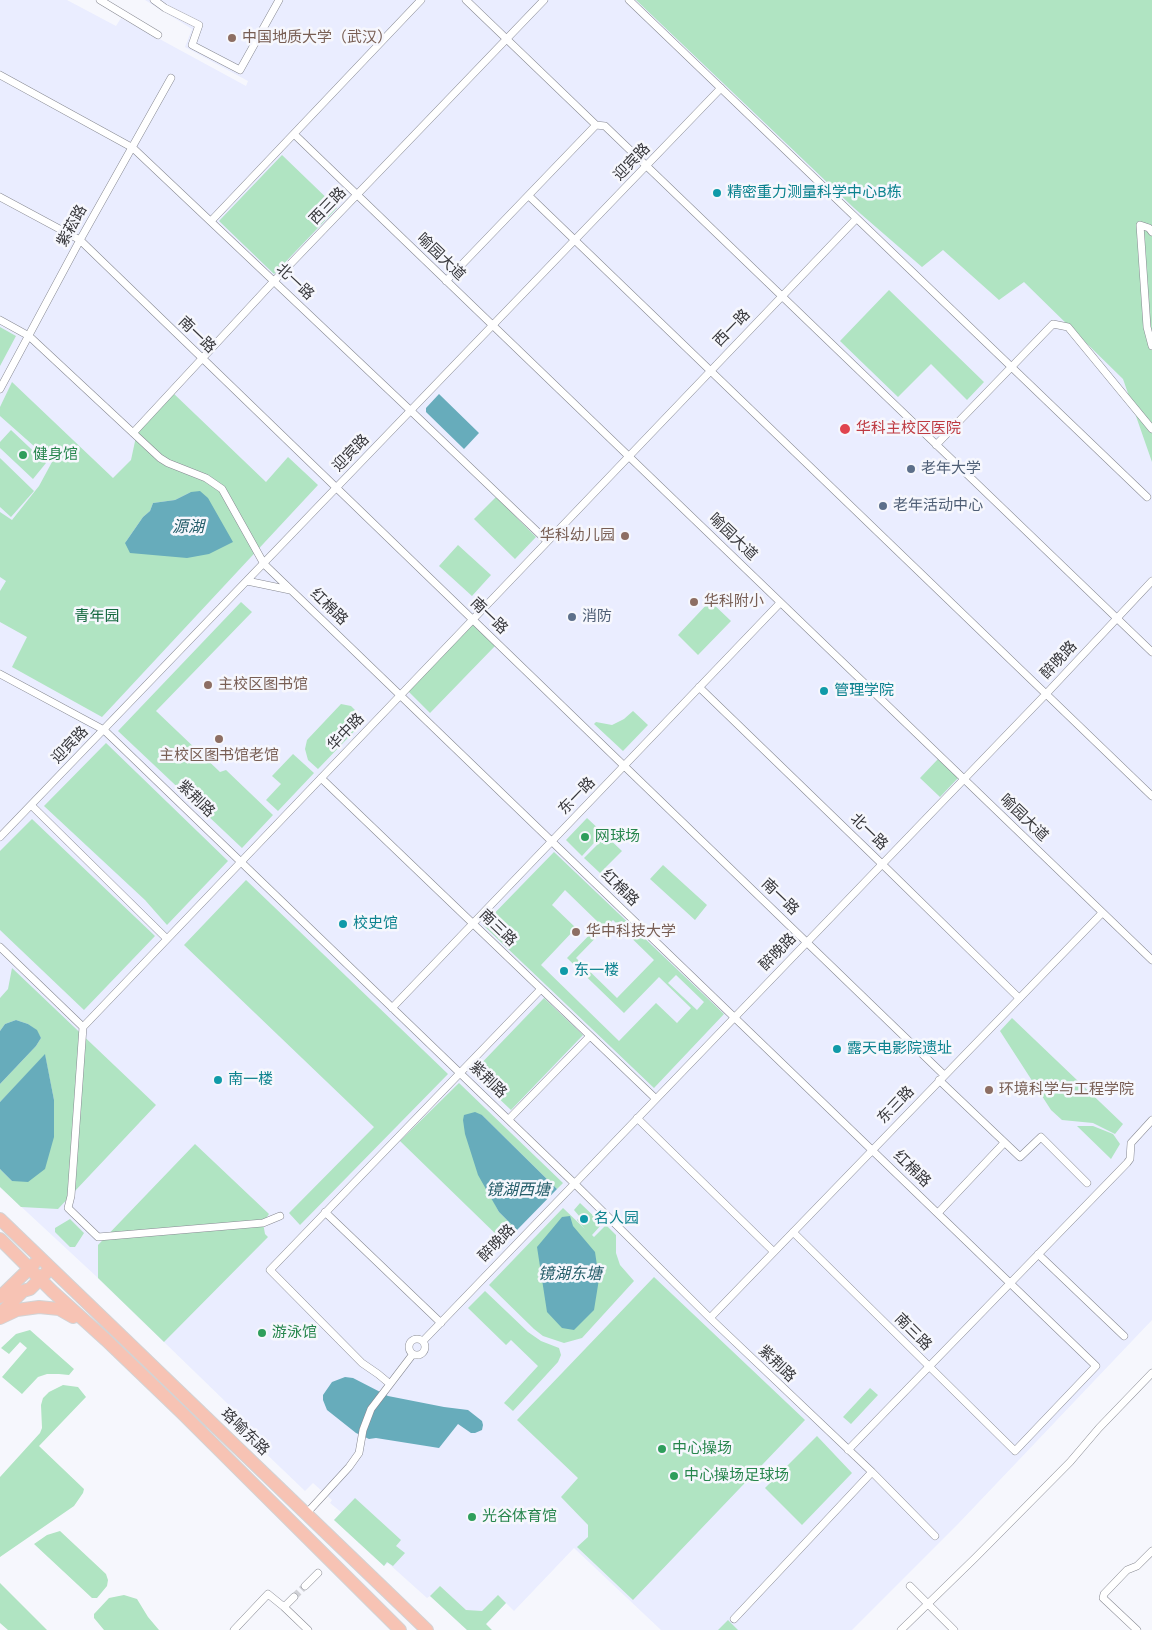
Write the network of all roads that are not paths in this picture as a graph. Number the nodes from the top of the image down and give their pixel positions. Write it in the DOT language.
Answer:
graph roads {
  1 [pos="100,0"];
  2 [pos="154,0"];
  3 [pos="279,0"];
  4 [pos="421,0"];
  5 [pos="466,0"];
  6 [pos="544,0"];
  7 [pos="629,0"];
  8 [pos="158,35"];
  9 [pos="507,39"];
  10 [pos="0,74"];
  11 [pos="170,78"];
  12 [pos="721,88"];
  13 [pos="596,125"];
  14 [pos="294,134"];
  15 [pos="132,148"];
  16 [pos="647,166"];
  17 [pos="357,195"];
  18 [pos="528,196"];
  19 [pos="0,197"];
  20 [pos="856,219"];
  21 [pos="211,221"];
  22 [pos="1152,232"];
  23 [pos="80,240"];
  24 [pos="575,240"];
  25 [pos="274,281"];
  26 [pos="446,281"];
  27 [pos="782,296"];
  28 [pos="0,320"];
  29 [pos="493,326"];
  30 [pos="29,336"];
  31 [pos="1152,346"];
  32 [pos="202,358"];
  33 [pos="1011,367"];
  34 [pos="710,371"];
  35 [pos="0,389"];
  36 [pos="411,411"];
  37 [pos="1152,429"];
  38 [pos="133,433"];
  39 [pos="936,445"];
  40 [pos="628,456"];
  41 [pos="337,488"];
  42 [pos="1147,497"];
  43 [pos="547,541"];
  44 [pos="264,564"];
  45 [pos="247,581"];
  46 [pos="1152,581"];
  47 [pos="291,590"];
  48 [pos="780,603"];
  49 [pos="1117,618"];
  50 [pos="472,619"];
  51 [pos="1152,652"];
  52 [pos="0,674"];
  53 [pos="699,687"];
  54 [pos="1046,694"];
  55 [pos="400,695"];
  56 [pos="104,730"];
  57 [pos="625,766"];
  58 [pos="320,778"];
  59 [pos="964,779"];
  60 [pos="1152,796"];
  61 [pos="30,805"];
  62 [pos="2,832"];
  63 [pos="552,842"];
  64 [pos="241,862"];
  65 [pos="882,864"];
  66 [pos="1102,912"];
  67 [pos="473,923"];
  68 [pos="167,939"];
  69 [pos="807,942"];
  70 [pos="0,947"];
  71 [pos="1152,960"];
  72 [pos="541,988"];
  73 [pos="1019,998"];
  74 [pos="392,1008"];
  75 [pos="734,1017"];
  76 [pos="83,1026"];
  77 [pos="590,1036"];
  78 [pos="460,1073"];
  79 [pos="942,1077"];
  80 [pos="656,1099"];
  81 [pos="637,1118"];
  82 [pos="509,1120"];
  83 [pos="1152,1120"];
  84 [pos="1004,1143"];
  85 [pos="872,1150"];
  86 [pos="1087,1182"];
  87 [pos="574,1183"];
  88 [pos="325,1212"];
  89 [pos="938,1213"];
  90 [pos="280,1216"];
  91 [pos="0,1218"];
  92 [pos="793,1232"];
  93 [pos="0,1239"];
  94 [pos="774,1252"];
  95 [pos="1038,1254"];
  96 [pos="40,1256"];
  97 [pos="52,1267"];
  98 [pos="29,1268"];
  99 [pos="40,1279"];
  100 [pos="1010,1282"];
  101 [pos="0,1297"];
  102 [pos="0,1314"];
  103 [pos="0,1318"];
  104 [pos="710,1318"];
  105 [pos="441,1323"];
  106 [pos="1124,1336"];
  107 [pos="106,1340"];
  108 [pos="423,1341"];
  109 [pos="413,1354"];
  110 [pos="929,1368"];
  111 [pos="1152,1373"];
  112 [pos="390,1384"];
  113 [pos="848,1450"];
  114 [pos="1015,1451"];
  115 [pos="872,1472"];
  116 [pos="306,1514"];
  117 [pos="934,1536"];
  118 [pos="1152,1551"];
  119 [pos="318,1573"];
  120 [pos="305,1586"];
  121 [pos="910,1586"];
  122 [pos="294,1597"];
  123 [pos="928,1604"];
  124 [pos="284,1607"];
  125 [pos="734,1619"];
  126 [pos="234,1630"];
  127 [pos="308,1630"];
  128 [pos="400,1630"];
  129 [pos="427,1630"];
  130 [pos="901,1630"];
  131 [pos="954,1630"];
  132 [pos="1137,1630"];
  1 -- 8 [label="street"];
  2 -- 3 [label="street"];
  4 -- 14 [label="street"];
  5 -- 9 [label="street"];
  6 -- 9 [label="street, 西三路"];
  7 -- 12 [label="street"];
  9 -- 13 [label="street"];
  9 -- 17 [label="street, 西三路"];
  10 -- 15 [label="street, 北一路"];
  11 -- 15 [label="street, 紫菘路"];
  12 -- 16 [label="street, 迎宾路"];
  12 -- 20 [label="street"];
  13 -- 16 [label="street"];
  13 -- 18 [label="street"];
  14 -- 17 [label="street, 喻园大道"];
  14 -- 21 [label="street"];
  15 -- 21 [label="street, 北一路"];
  15 -- 23 [label="street, 紫菘路"];
  16 -- 24 [label="street, 迎宾路"];
  16 -- 27 [label="street"];
  17 -- 25 [label="street, 西三路"];
  17 -- 26 [label="street, 喻园大道"];
  18 -- 24 [label="street"];
  18 -- 26 [label="street"];
  19 -- 23 [label="street, 南一路"];
  20 -- 27 [label="street, 西一路"];
  20 -- 33 [label="street"];
  21 -- 25 [label="street, 北一路"];
  22 -- 31 [label="street"];
  23 -- 30 [label="street, 紫菘路"];
  23 -- 32 [label="street, 南一路"];
  24 -- 29 [label="street, 迎宾路"];
  24 -- 34 [label="street"];
  25 -- 32 [label="street, 西三路"];
  25 -- 36 [label="street, 北一路"];
  26 -- 29 [label="street, 喻园大道"];
  27 -- 34 [label="street, 西一路"];
  27 -- 39 [label="street"];
  28 -- 30 [label="street, 红棉路"];
  29 -- 36 [label="street, 迎宾路"];
  29 -- 40 [label="street, 喻园大道"];
  30 -- 35 [label="street, 紫菘路"];
  30 -- 38 [label="street, 红棉路"];
  32 -- 38 [label="street, 西三路"];
  32 -- 41 [label="street, 南一路"];
  33 -- 37 [label="street"];
  33 -- 39 [label="street"];
  33 -- 42 [label="street"];
  34 -- 40 [label="street, 西一路"];
  34 -- 54 [label="street"];
  36 -- 41 [label="street, 迎宾路"];
  36 -- 43 [label="street, 北一路"];
  38 -- 44 [label="street, 红棉路"];
  39 -- 49 [label="street"];
  40 -- 43 [label="street, 华中路"];
  40 -- 48 [label="street, 喻园大道"];
  41 -- 44 [label="street, 迎宾路"];
  41 -- 50 [label="street, 南一路"];
  43 -- 50 [label="street, 华中路"];
  44 -- 45 [label="street, 迎宾路"];
  44 -- 47 [label="street, 红棉路"];
  45 -- 47 [label="street"];
  45 -- 56 [label="street, 迎宾路"];
  46 -- 49 [label="street, 醉晚路"];
  47 -- 55 [label="street, 红棉路"];
  48 -- 53 [label="street, 东一路"];
  48 -- 59 [label="street, 喻园大道"];
  49 -- 51 [label="street"];
  49 -- 54 [label="street, 醉晚路"];
  50 -- 55 [label="street, 华中路"];
  50 -- 57 [label="street, 南一路"];
  52 -- 56 [label="street, 紫荆路"];
  53 -- 57 [label="street, 东一路"];
  53 -- 65 [label="street, 北一路"];
  54 -- 59 [label="street, 醉晚路"];
  54 -- 60 [label="street"];
  55 -- 58 [label="street, 华中路"];
  55 -- 63 [label="street, 红棉路"];
  56 -- 61 [label="street, 迎宾路"];
  56 -- 64 [label="street, 紫荆路"];
  57 -- 63 [label="street, 东一路"];
  57 -- 69 [label="street, 南一路"];
  58 -- 64 [label="street, 华中路"];
  58 -- 67 [label="street, 南三路"];
  59 -- 65 [label="street, 醉晚路"];
  59 -- 66 [label="street, 喻园大道"];
  61 -- 62 [label="street, 迎宾路"];
  61 -- 68 [label="street"];
  63 -- 67 [label="street, 东一路"];
  63 -- 75 [label="street, 红棉路"];
  64 -- 68 [label="street, 华中路"];
  64 -- 74 [label="street, 紫荆路"];
  65 -- 69 [label="street, 醉晚路"];
  65 -- 73 [label="street, 北一路"];
  66 -- 71 [label="street, 喻园大道"];
  66 -- 73 [label="street, 东三路"];
  67 -- 72 [label="street, 南三路"];
  67 -- 74 [label="street, 东一路"];
  68 -- 76 [label="street, 华中路"];
  69 -- 75 [label="street, 醉晚路"];
  69 -- 79 [label="street, 南一路"];
  70 -- 76 [label="street"];
  72 -- 77 [label="street, 南三路"];
  72 -- 78 [label="street"];
  73 -- 79 [label="street, 东三路"];
  74 -- 78 [label="street, 紫荆路"];
  75 -- 80 [label="street, 醉晚路"];
  75 -- 85 [label="street, 红棉路"];
  76 -- 90 [label="street"];
  77 -- 80 [label="street, 南三路"];
  77 -- 82 [label="street"];
  78 -- 82 [label="street, 紫荆路"];
  78 -- 88 [label="street"];
  79 -- 84 [label="street, 南一路"];
  79 -- 85 [label="street, 东三路"];
  80 -- 81 [label="street, 醉晚路"];
  81 -- 87 [label="street, 醉晚路"];
  81 -- 94 [label="street"];
  82 -- 87 [label="street, 紫荆路"];
  83 -- 95 [label="street"];
  84 -- 86 [label="street, 南一路"];
  84 -- 89 [label="street"];
  85 -- 89 [label="street, 红棉路"];
  85 -- 92 [label="street, 东三路"];
  87 -- 104 [label="street, 紫荆路"];
  87 -- 105 [label="street, 醉晚路"];
  88 -- 105 [label="street"];
  88 -- 112 [label="street"];
  89 -- 100 [label="street, 红棉路"];
  91 -- 96 [label="highway, 珞喻东路"];
  92 -- 94 [label="street, 东三路"];
  92 -- 110 [label="street, 南三路"];
  93 -- 98 [label="highway, 珞喻东路"];
  94 -- 104 [label="street, 东三路"];
  95 -- 100 [label="street"];
  95 -- 106 [label="street"];
  96 -- 97 [label="highway, 珞喻东路"];
  96 -- 98 [label="highway"];
  97 -- 99 [label="highway"];
  97 -- 116 [label="highway, 珞喻东路"];
  98 -- 99 [label="highway, 珞喻东路"];
  98 -- 101 [label="highway"];
  99 -- 102 [label="highway"];
  99 -- 107 [label="highway, 珞喻东路"];
  100 -- 110 [label="street"];
  100 -- 114 [label="street, 红棉路"];
  103 -- 107 [label="highway"];
  104 -- 113 [label="street, 紫荆路"];
  105 -- 108 [label="street, 醉晚路"];
  107 -- 128 [label="highway, 珞喻东路"];
  108 -- 109 [label="street, 醉晚路"];
  108 -- 109 [label="street, 醉晚路"];
  109 -- 112 [label="street, 醉晚路"];
  110 -- 113 [label="street"];
  110 -- 114 [label="street, 南三路"];
  111 -- 123 [label="street"];
  112 -- 116 [label="street, 醉晚路"];
  113 -- 115 [label="street, 紫荆路"];
  115 -- 117 [label="street, 紫荆路"];
  115 -- 125 [label="street"];
  116 -- 129 [label="highway, 珞喻东路"];
  118 -- 132 [label="street"];
  119 -- 120 [label="street"];
  121 -- 123 [label="street"];
  122 -- 124 [label="street"];
  123 -- 130 [label="street"];
  123 -- 131 [label="street"];
  124 -- 126 [label="street"];
  124 -- 127 [label="street"];
}
